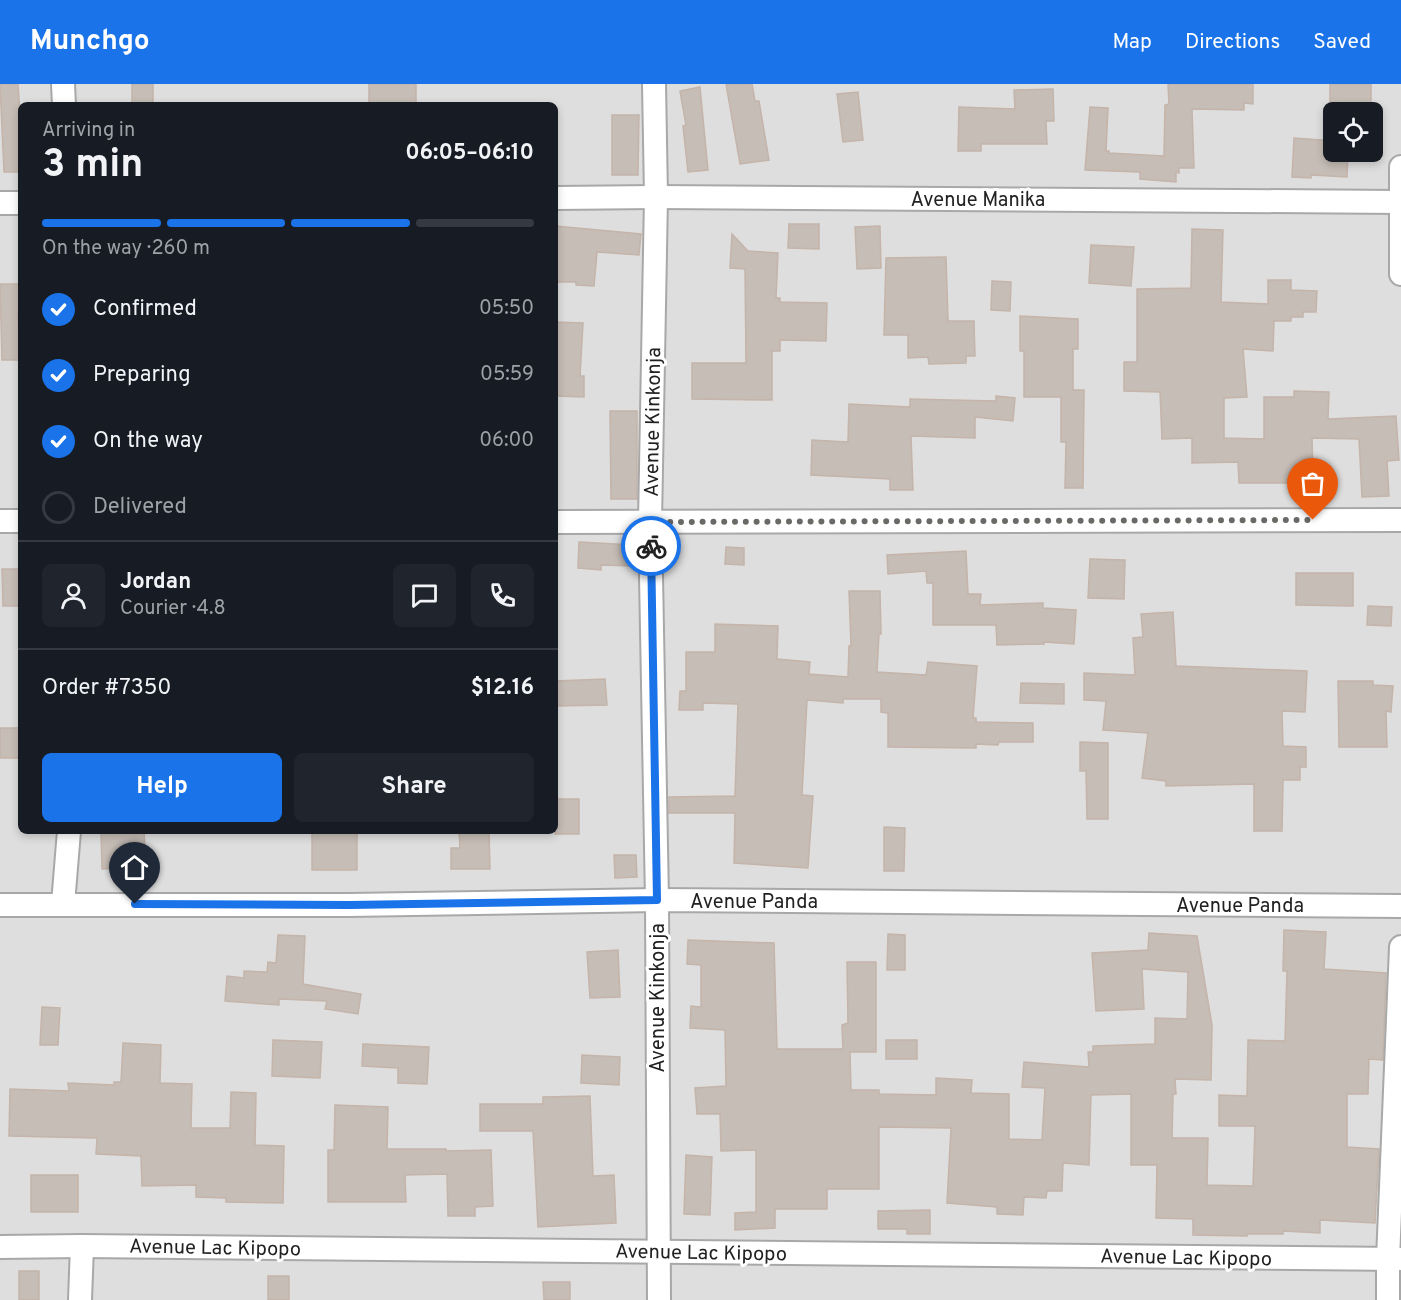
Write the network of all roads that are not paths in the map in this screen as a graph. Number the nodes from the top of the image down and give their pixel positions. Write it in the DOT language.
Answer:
graph roads {
  1 [pos="63,84"];
  2 [pos="654,84"];
  3 [pos="64,102"];
  4 [pos="1401,167"];
  5 [pos="656,197"];
  6 [pos="558,198"];
  7 [pos="1400,202"];
  8 [pos="0,203"];
  9 [pos="18,203"];
  10 [pos="1401,274"];
  11 [pos="1401,520"];
  12 [pos="0,521"];
  13 [pos="18,521"];
  14 [pos="558,522"];
  15 [pos="651,522"];
  16 [pos="69,834"];
  17 [pos="657,900"];
  18 [pos="63,904"];
  19 [pos="0,905"];
  20 [pos="1401,906"];
  21 [pos="1401,947"];
  22 [pos="82,1246"];
  23 [pos="0,1247"];
  24 [pos="658,1251"];
  25 [pos="1395,1259"];
  26 [pos="80,1300"];
  27 [pos="659,1300"];
  28 [pos="1389,1300"];
  1 -- 3 [label="street"];
  2 -- 5 [label="street, Avenue Kinkonja"];
  4 -- 7 [label="street"];
  5 -- 6 [label="street, Avenue Manika"];
  5 -- 7 [label="street, Avenue Manika"];
  5 -- 15 [label="street, Avenue Kinkonja"];
  7 -- 10 [label="street"];
  8 -- 9 [label="street"];
  11 -- 15 [label="street"];
  12 -- 13 [label="street"];
  14 -- 15 [label="street"];
  15 -- 17 [label="street, Avenue Kinkonja"];
  16 -- 18 [label="street"];
  17 -- 18 [label="street, Avenue Panda"];
  17 -- 20 [label="street, Avenue Panda"];
  17 -- 24 [label="street, Avenue Kinkonja"];
  18 -- 19 [label="street, Avenue Panda"];
  21 -- 25 [label="street"];
  22 -- 23 [label="street, Avenue Lac Kipopo"];
  22 -- 24 [label="street, Avenue Lac Kipopo"];
  22 -- 26 [label="street"];
  24 -- 25 [label="street, Avenue Lac Kipopo"];
  24 -- 27 [label="street, Avenue Kinkonja"];
  25 -- 28 [label="street"];
}
